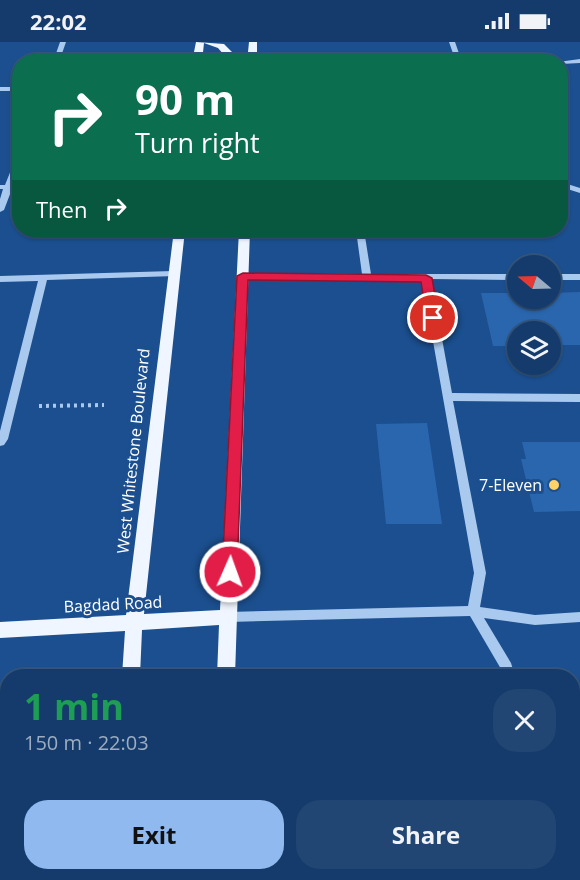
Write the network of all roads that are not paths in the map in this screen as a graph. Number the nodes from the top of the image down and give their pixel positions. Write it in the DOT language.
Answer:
graph roads {
  1 [pos="208,42"];
  2 [pos="229,54"];
  3 [pos="12,172"];
  4 [pos="4,187"];
  5 [pos="0,210"];
  6 [pos="177,237"];
  7 [pos="245,237"];
  8 [pos="361,237"];
  9 [pos="173,274"];
  10 [pos="243,276"];
  11 [pos="366,277"];
  12 [pos="507,277"];
  13 [pos="561,277"];
  14 [pos="580,277"];
  15 [pos="44,278"];
  16 [pos="426,278"];
  17 [pos="0,279"];
  18 [pos="447,397"];
  19 [pos="580,398"];
  20 [pos="0,442"];
  21 [pos="473,611"];
  22 [pos="228,617"];
  23 [pos="580,618"];
  24 [pos="134,623"];
  25 [pos="0,630"];
  26 [pos="131,669"];
  27 [pos="226,669"];
  28 [pos="507,669"];
  1 -- 2 [label="main road"];
  3 -- 4 [label="lane"];
  4 -- 5 [label="lane"];
  6 -- 9 [label="main road, West Whitestone Boulevard"];
  7 -- 10 [label="main road"];
  8 -- 11 [label="lane"];
  9 -- 15 [label="lane"];
  9 -- 24 [label="main road, West Whitestone Boulevard"];
  10 -- 11 [label="lane"];
  10 -- 22 [label="main road"];
  11 -- 16 [label="lane"];
  12 -- 16 [label="lane"];
  13 -- 14 [label="lane"];
  15 -- 17 [label="lane"];
  15 -- 20 [label="lane"];
  16 -- 18 [label="lane"];
  18 -- 19 [label="lane"];
  18 -- 21 [label="lane"];
  21 -- 22 [label="lane"];
  21 -- 23 [label="lane"];
  21 -- 28 [label="lane"];
  22 -- 24 [label="main road, Bagdad Road"];
  22 -- 27 [label="main road"];
  24 -- 25 [label="main road, Bagdad Road"];
  24 -- 26 [label="main road, West Whitestone Boulevard"];
}
